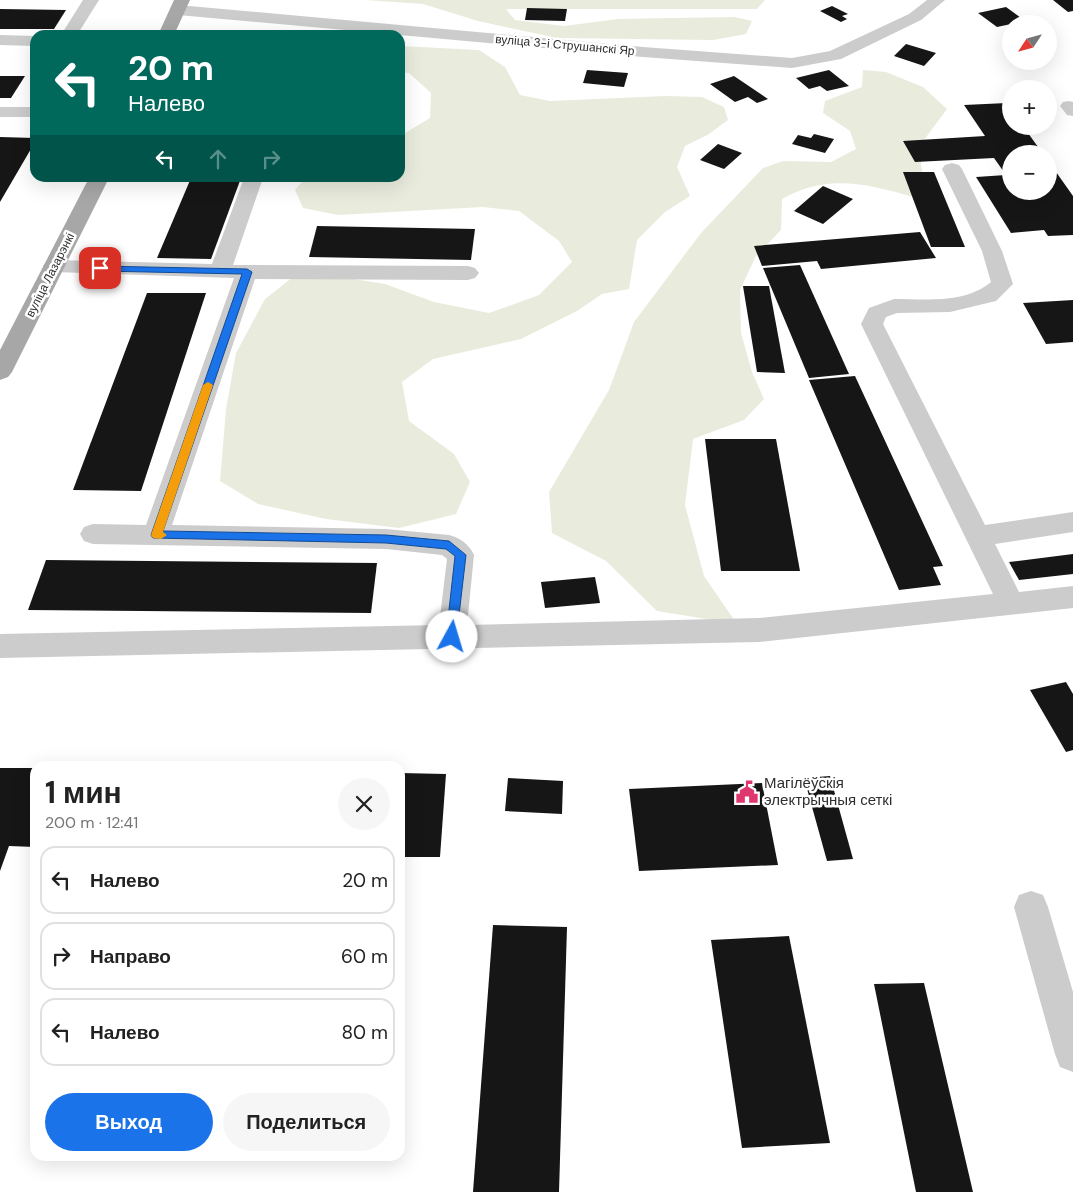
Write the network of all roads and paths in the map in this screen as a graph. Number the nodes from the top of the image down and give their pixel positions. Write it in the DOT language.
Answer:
graph roads {
  1 [pos="92,0"];
  2 [pos="937,0"];
  3 [pos="180,5"];
  4 [pos="73,30"];
  5 [pos="168,30"];
  6 [pos="0,40"];
  7 [pos="30,40"];
  8 [pos="0,112"];
  9 [pos="30,112"];
  10 [pos="952,169"];
  11 [pos="97,182"];
  12 [pos="252,182"];
  13 [pos="54,266"];
  14 [pos="220,271"];
  15 [pos="247,272"];
  16 [pos="468,273"];
  17 [pos="0,372"];
  18 [pos="1073,522"];
  19 [pos="93,534"];
  20 [pos="156,535"];
  21 [pos="978,536"];
  22 [pos="1073,597"];
  23 [pos="1010,604"];
  24 [pos="452,637"];
  25 [pos="0,646"];
  26 [pos="1031,907"];
  27 [pos="1073,1054"];
  1 -- 4 [label="street"];
  2 -- 3 [label="street, вуліца 3-і Струшанскі Яр"];
  3 -- 5 [label="main road"];
  6 -- 7 [label="street"];
  8 -- 9 [label="street"];
  10 -- 21 [label="street"];
  11 -- 13 [label="main road, вуліца Лазарэнкі"];
  12 -- 14 [label="street"];
  13 -- 14 [label="street"];
  13 -- 17 [label="main road, вуліца Лазарэнкі"];
  14 -- 15 [label="street"];
  15 -- 16 [label="street"];
  15 -- 20 [label="street"];
  18 -- 21 [label="street"];
  19 -- 20 [label="street"];
  20 -- 24 [label="street"];
  21 -- 23 [label="street"];
  22 -- 23 [label="street"];
  23 -- 24 [label="street"];
  24 -- 25 [label="street"];
  26 -- 27 [label="street"];
}
